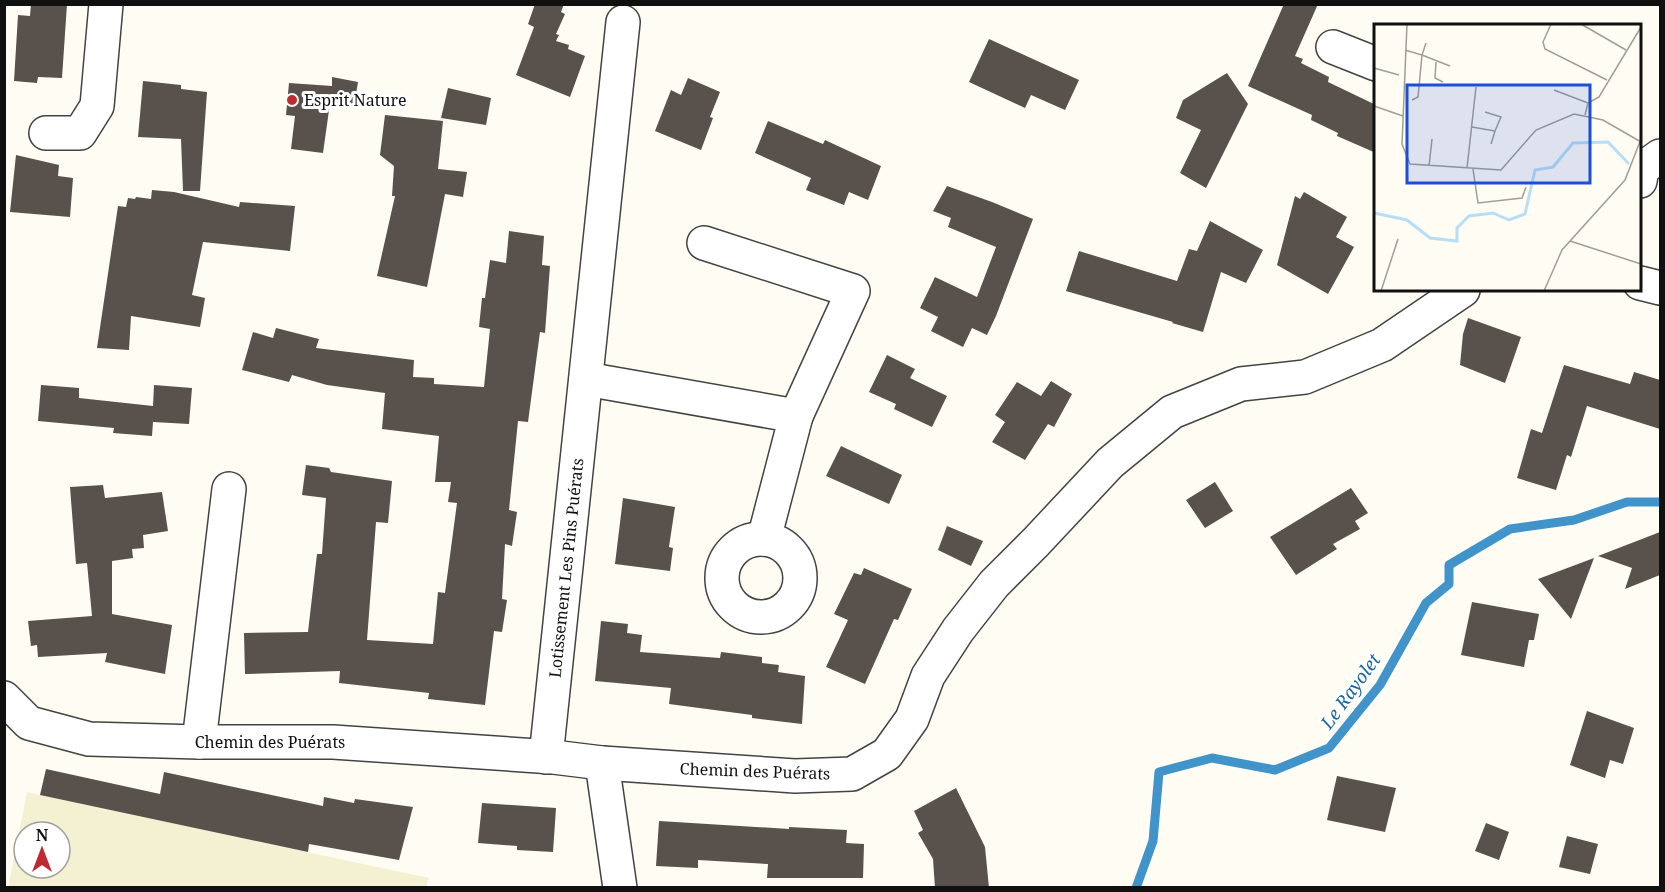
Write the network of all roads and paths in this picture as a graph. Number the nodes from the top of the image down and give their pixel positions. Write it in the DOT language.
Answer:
graph roads {
  1 [pos="106,4"];
  2 [pos="623,22"];
  3 [pos="1333,47"];
  4 [pos="1374,63"];
  5 [pos="46,134"];
  6 [pos="704,243"];
  7 [pos="1641,283"];
  8 [pos="1660,288"];
  9 [pos="1462,291"];
  10 [pos="586,379"];
  11 [pos="796,416"];
  12 [pos="229,489"];
  13 [pos="764,539"];
  14 [pos="4,698"];
  15 [pos="199,742"];
  16 [pos="546,757"];
  17 [pos="602,763"];
  18 [pos="620,888"];
  1 -- 5 [label="street"];
  2 -- 10 [label="street, Lotissement Les Pins Puérats"];
  3 -- 4 [label="street"];
  6 -- 11 [label="street"];
  7 -- 8 [label="street"];
  9 -- 17 [label="street, Chemin des Puérats"];
  10 -- 11 [label="street"];
  10 -- 16 [label="street, Lotissement Les Pins Puérats"];
  11 -- 13 [label="street"];
  12 -- 15 [label="street"];
  14 -- 15 [label="street, Chemin des Puérats"];
  15 -- 16 [label="street, Chemin des Puérats"];
  16 -- 17 [label="street, Chemin des Puérats"];
  17 -- 18 [label="street"];
}
